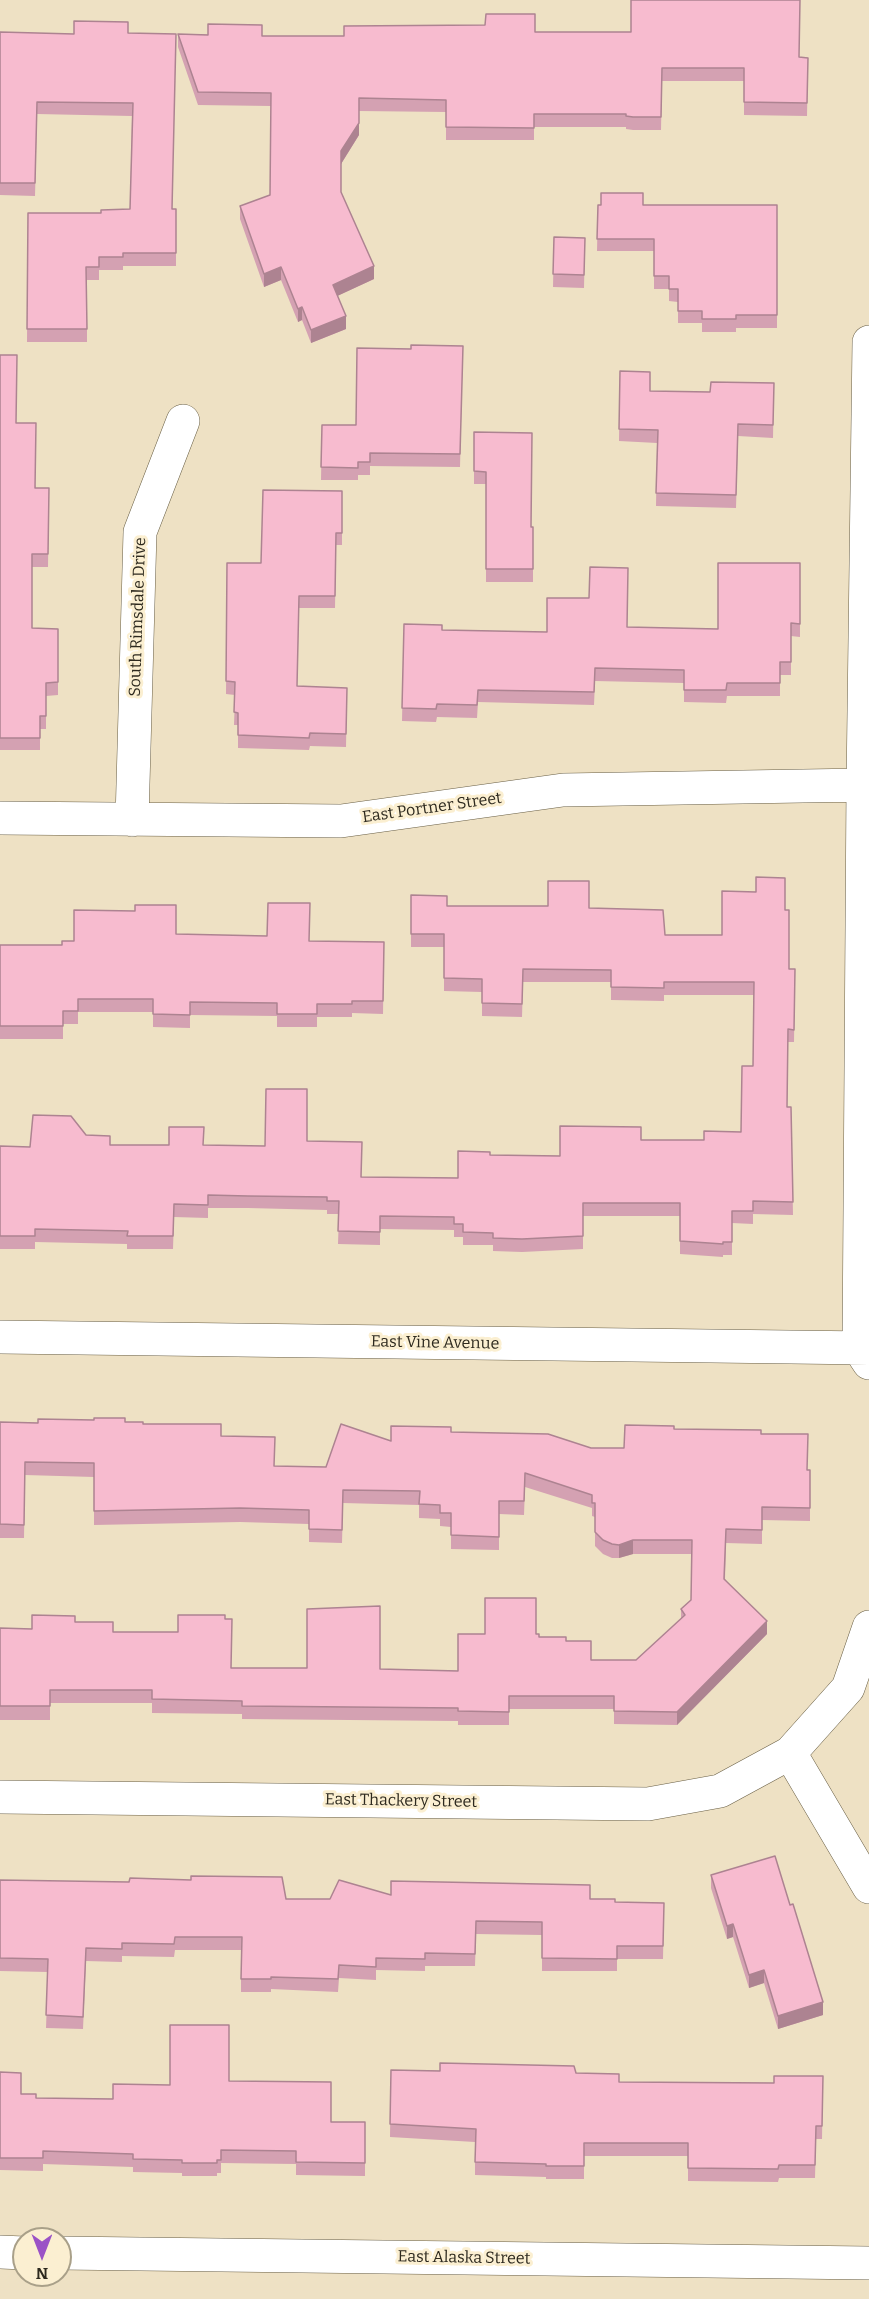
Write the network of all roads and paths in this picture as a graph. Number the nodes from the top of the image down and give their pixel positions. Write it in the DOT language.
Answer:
graph roads {
  1 [pos="869,342"];
  2 [pos="183,421"];
  3 [pos="863,785"];
  4 [pos="0,818"];
  5 [pos="132,820"];
  6 [pos="0,1337"];
  7 [pos="866,1353"];
  8 [pos="869,1627"];
  9 [pos="790,1753"];
  10 [pos="0,1797"];
  11 [pos="869,1887"];
  12 [pos="72,2253"];
  13 [pos="869,2263"];
  1 -- 3 [label="street"];
  2 -- 5 [label="street, South Rimsdale Drive"];
  3 -- 5 [label="street, East Portner Street"];
  3 -- 7 [label="street"];
  4 -- 5 [label="street, East Portner Street"];
  6 -- 7 [label="street, East Vine Avenue"];
  8 -- 9 [label="street, East Thackery Street"];
  9 -- 10 [label="street, East Thackery Street"];
  9 -- 11 [label="street"];
  12 -- 13 [label="street, East Alaska Street"];
}
